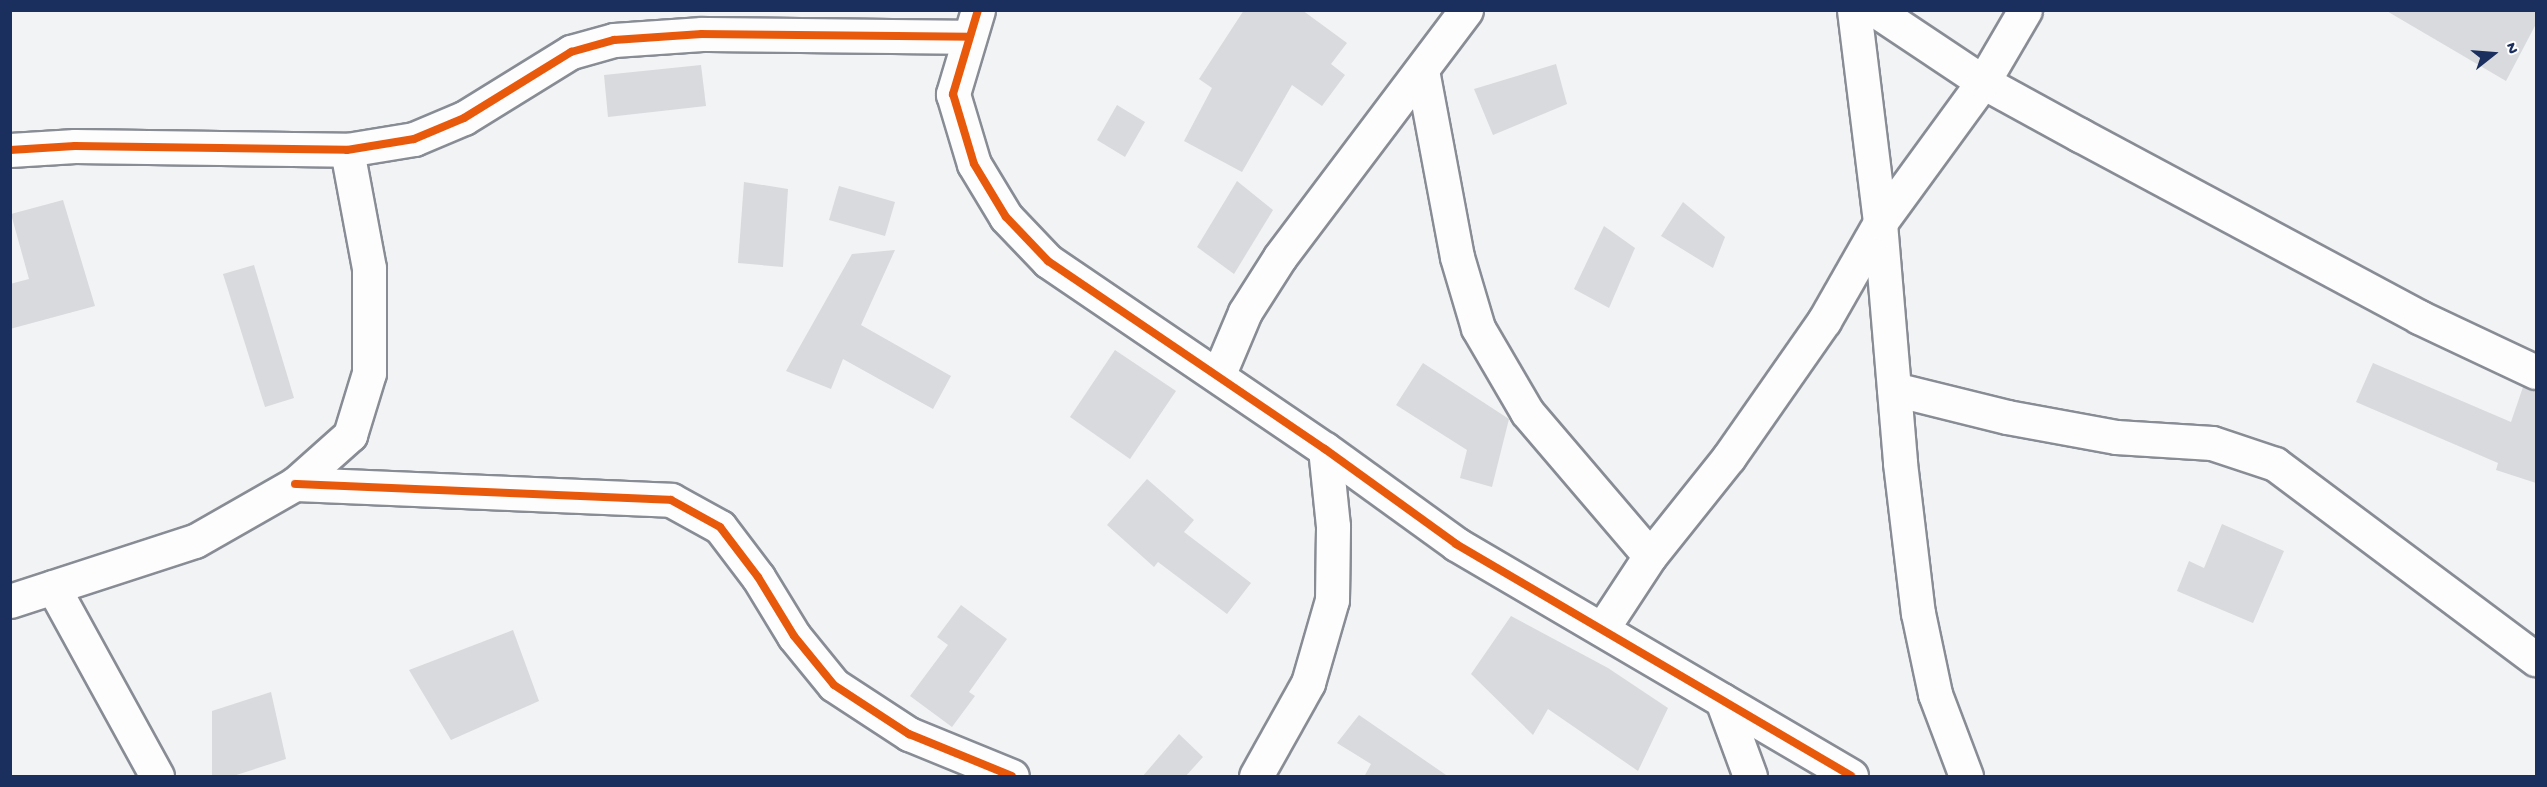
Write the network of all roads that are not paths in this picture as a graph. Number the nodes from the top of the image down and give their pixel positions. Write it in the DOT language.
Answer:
graph roads {
  1 [pos="1466,10"];
  2 [pos="1854,10"];
  3 [pos="1875,10"];
  4 [pos="2025,10"];
  5 [pos="973,24"];
  6 [pos="1422,70"];
  7 [pos="1983,82"];
  8 [pos="10,150"];
  9 [pos="347,150"];
  10 [pos="1880,223"];
  11 [pos="2536,372"];
  12 [pos="1218,376"];
  13 [pos="1894,389"];
  14 [pos="1325,449"];
  15 [pos="295,484"];
  16 [pos="1650,556"];
  17 [pos="53,587"];
  18 [pos="10,602"];
  19 [pos="1602,629"];
  20 [pos="2536,659"];
  21 [pos="1722,700"];
  22 [pos="1842,774"];
  23 [pos="157,777"];
  24 [pos="1012,777"];
  25 [pos="1256,777"];
  26 [pos="1750,777"];
  27 [pos="1966,777"];
  1 -- 6 [label="street"];
  2 -- 10 [label="street"];
  3 -- 7 [label="street"];
  4 -- 7 [label="street"];
  5 -- 9 [label="street"];
  5 -- 12 [label="street"];
  6 -- 12 [label="street"];
  6 -- 16 [label="street"];
  7 -- 10 [label="street"];
  7 -- 11 [label="street"];
  8 -- 9 [label="street"];
  9 -- 15 [label="street"];
  10 -- 13 [label="street"];
  10 -- 16 [label="street"];
  12 -- 14 [label="street"];
  13 -- 20 [label="street"];
  13 -- 27 [label="street"];
  14 -- 19 [label="street"];
  14 -- 25 [label="street"];
  15 -- 17 [label="street"];
  15 -- 24 [label="street"];
  16 -- 19 [label="street"];
  17 -- 18 [label="street"];
  17 -- 23 [label="street"];
  19 -- 21 [label="street"];
  21 -- 22 [label="street"];
  21 -- 26 [label="street"];
}
